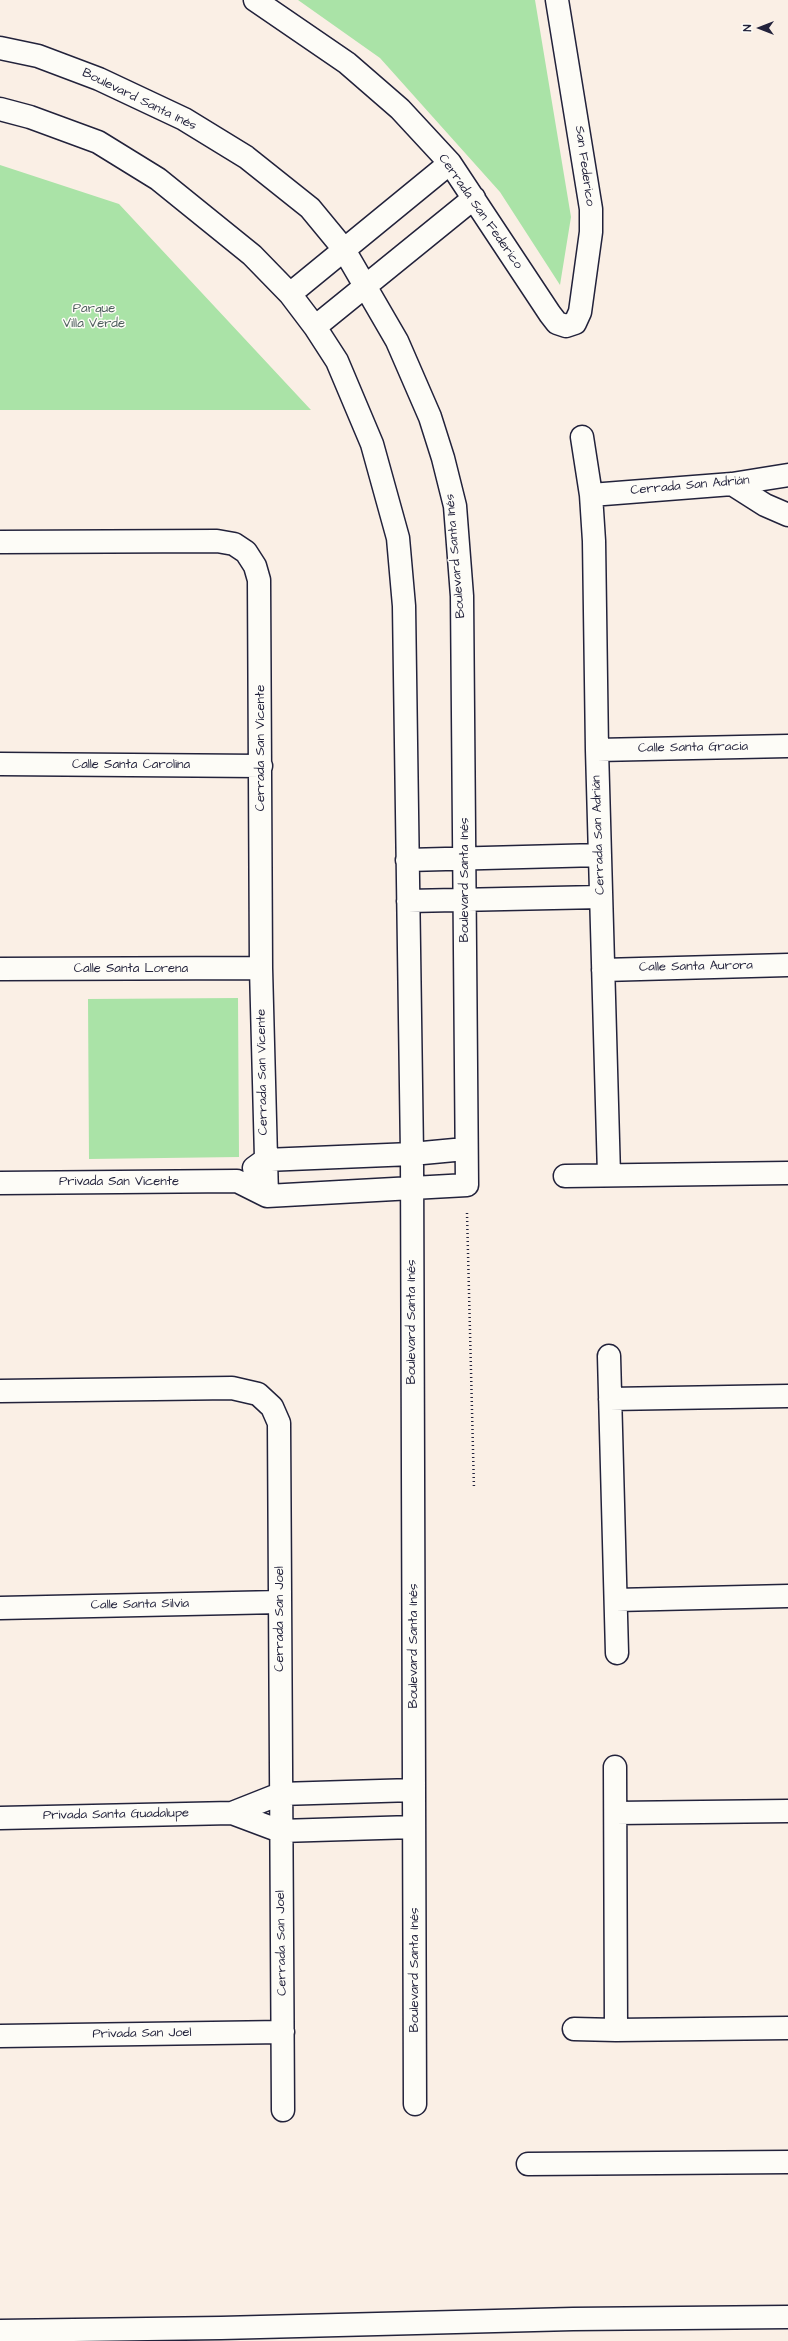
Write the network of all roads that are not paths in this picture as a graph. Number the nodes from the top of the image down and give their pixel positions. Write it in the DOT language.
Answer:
graph roads {
  1 [pos="254,0"];
  2 [pos="557,0"];
  3 [pos="0,48"];
  4 [pos="0,109"];
  5 [pos="450,163"];
  6 [pos="474,198"];
  7 [pos="343,248"];
  8 [pos="364,285"];
  9 [pos="290,294"];
  10 [pos="315,326"];
  11 [pos="566,326"];
  12 [pos="582,437"];
  13 [pos="788,475"];
  14 [pos="732,484"];
  15 [pos="591,495"];
  16 [pos="788,515"];
  17 [pos="0,542"];
  18 [pos="788,746"];
  19 [pos="597,750"];
  20 [pos="0,764"];
  21 [pos="261,766"];
  22 [pos="600,856"];
  23 [pos="466,858"];
  24 [pos="407,860"];
  25 [pos="601,896"];
  26 [pos="466,900"];
  27 [pos="408,901"];
  28 [pos="788,965"];
  29 [pos="261,968"];
  30 [pos="0,969"];
  31 [pos="604,970"];
  32 [pos="466,1149"];
  33 [pos="412,1154"];
  34 [pos="265,1160"];
  35 [pos="788,1173"];
  36 [pos="609,1175"];
  37 [pos="565,1176"];
  38 [pos="238,1181"];
  39 [pos="0,1183"];
  40 [pos="412,1188"];
  41 [pos="267,1196"];
  42 [pos="609,1356"];
  43 [pos="0,1391"];
  44 [pos="788,1396"];
  45 [pos="610,1399"];
  46 [pos="788,1596"];
  47 [pos="616,1600"];
  48 [pos="280,1602"];
  49 [pos="0,1608"];
  50 [pos="617,1652"];
  51 [pos="615,1767"];
  52 [pos="414,1790"];
  53 [pos="280,1794"];
  54 [pos="788,1811"];
  55 [pos="232,1813"];
  56 [pos="616,1813"];
  57 [pos="0,1818"];
  58 [pos="414,1827"];
  59 [pos="280,1831"];
  60 [pos="788,2028"];
  61 [pos="574,2029"];
  62 [pos="616,2030"];
  63 [pos="283,2032"];
  64 [pos="0,2036"];
  65 [pos="415,2104"];
  66 [pos="283,2110"];
  67 [pos="788,2162"];
  68 [pos="528,2164"];
  69 [pos="788,2317"];
  70 [pos="0,2331"];
  1 -- 5 [label="street, Cerrada San Federico"];
  2 -- 11 [label="street, San Federico"];
  3 -- 7 [label="street, Boulevard Santa Inés"];
  4 -- 9 [label="street, Boulevard Santa Inés"];
  5 -- 6 [label="street, Cerrada San Federico"];
  5 -- 7 [label="street"];
  6 -- 8 [label="street"];
  6 -- 11 [label="street, Cerrada San Federico"];
  7 -- 8 [label="street, Boulevard Santa Inés"];
  7 -- 9 [label="street"];
  8 -- 10 [label="street"];
  8 -- 23 [label="street, Boulevard Santa Inés"];
  9 -- 10 [label="street, Boulevard Santa Inés"];
  10 -- 24 [label="street, Boulevard Santa Inés"];
  12 -- 15 [label="street, Cerrada San Adrián"];
  13 -- 14 [label="street, Cerrada San Adrián"];
  14 -- 15 [label="street, Cerrada San Adrián"];
  14 -- 16 [label="street"];
  15 -- 19 [label="street, Cerrada San Adrián"];
  17 -- 21 [label="street, Cerrada San Vicente"];
  18 -- 19 [label="street, Calle Santa Gracia"];
  19 -- 22 [label="street, Cerrada San Adrián"];
  20 -- 21 [label="street, Calle Santa Carolina"];
  21 -- 29 [label="street, Cerrada San Vicente"];
  22 -- 23 [label="street"];
  22 -- 25 [label="street, Cerrada San Adrián"];
  23 -- 24 [label="street"];
  23 -- 26 [label="street, Boulevard Santa Inés"];
  24 -- 27 [label="street, Boulevard Santa Inés"];
  25 -- 26 [label="street"];
  25 -- 31 [label="street, Cerrada San Adrián"];
  26 -- 27 [label="street"];
  26 -- 32 [label="street, Boulevard Santa Inés"];
  27 -- 33 [label="street, Boulevard Santa Inés"];
  28 -- 31 [label="street, Calle Santa Aurora"];
  29 -- 30 [label="street, Calle Santa Lorena"];
  29 -- 34 [label="street, Cerrada San Vicente"];
  31 -- 36 [label="street, Cerrada San Adrián"];
  32 -- 33 [label="street"];
  32 -- 40 [label="street, Boulevard Santa Inés"];
  33 -- 34 [label="street"];
  33 -- 40 [label="street, Boulevard Santa Inés"];
  34 -- 38 [label="street"];
  34 -- 41 [label="street, Cerrada San Vicente"];
  35 -- 36 [label="street"];
  36 -- 37 [label="street"];
  38 -- 39 [label="street, Privada San Vicente"];
  38 -- 41 [label="street, Privada San Vicente"];
  40 -- 41 [label="street"];
  40 -- 52 [label="street, Boulevard Santa Inés"];
  42 -- 45 [label="street"];
  43 -- 48 [label="street, Cerrada San Joel"];
  44 -- 45 [label="street"];
  45 -- 47 [label="street"];
  46 -- 47 [label="street"];
  47 -- 50 [label="street"];
  48 -- 49 [label="street, Calle Santa Silvia"];
  48 -- 53 [label="street, Cerrada San Joel"];
  51 -- 56 [label="street"];
  52 -- 53 [label="street, Privada Santa Guadalupe"];
  52 -- 58 [label="street, Boulevard Santa Inés"];
  53 -- 55 [label="street, Privada Santa Guadalupe"];
  53 -- 59 [label="street, Cerrada San Joel"];
  54 -- 56 [label="street"];
  55 -- 57 [label="street, Privada Santa Guadalupe"];
  55 -- 59 [label="street, Privada Santa Guadalupe"];
  56 -- 62 [label="street"];
  58 -- 59 [label="street, Privada Santa Guadalupe"];
  58 -- 65 [label="street, Boulevard Santa Inés"];
  59 -- 63 [label="street, Cerrada San Joel"];
  60 -- 62 [label="street"];
  61 -- 62 [label="street"];
  63 -- 64 [label="street, Privada San Joel"];
  63 -- 66 [label="street, Cerrada San Joel"];
  67 -- 68 [label="street"];
  69 -- 70 [label="street"];
}
